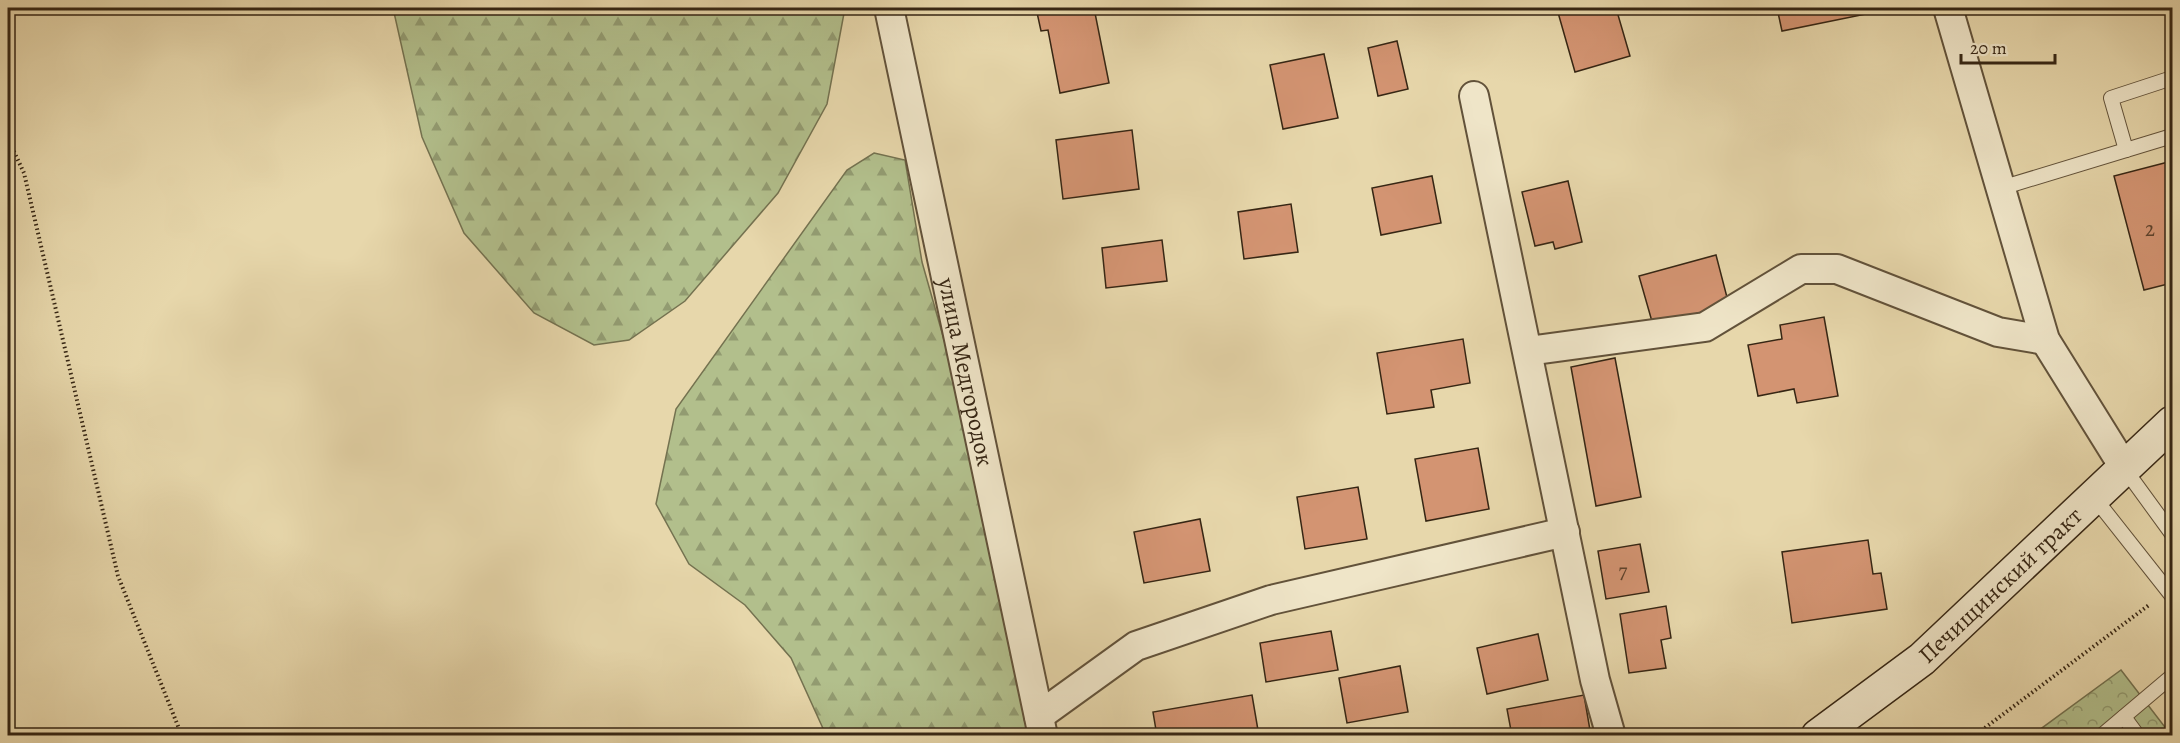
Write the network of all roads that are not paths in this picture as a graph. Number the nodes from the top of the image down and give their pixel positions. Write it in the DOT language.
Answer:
graph roads {
  1 [pos="889,8"];
  2 [pos="1948,8"];
  3 [pos="2172,78"];
  4 [pos="1474,96"];
  5 [pos="2172,136"];
  6 [pos="2126,150"];
  7 [pos="2001,188"];
  8 [pos="2045,340"];
  9 [pos="1528,351"];
  10 [pos="2172,423"];
  11 [pos="2124,467"];
  12 [pos="2093,496"];
  13 [pos="1565,532"];
  14 [pos="2172,534"];
  15 [pos="2170,593"];
  16 [pos="2172,676"];
  17 [pos="2124,717"];
  18 [pos="1041,726"];
  19 [pos="1611,735"];
  20 [pos="1818,735"];
  21 [pos="2101,735"];
  22 [pos="2138,735"];
  1 -- 18 [label="street, улица Медгородок"];
  2 -- 7 [label="street"];
  3 -- 6 [label="lane"];
  4 -- 9 [label="street"];
  5 -- 6 [label="lane"];
  6 -- 7 [label="lane"];
  7 -- 8 [label="street"];
  8 -- 9 [label="street"];
  8 -- 11 [label="street"];
  9 -- 13 [label="street"];
  10 -- 11 [label="street, Печищинский тракт"];
  11 -- 12 [label="street, Печищинский тракт"];
  11 -- 14 [label="lane"];
  12 -- 15 [label="lane"];
  12 -- 20 [label="street, Печищинский тракт"];
  13 -- 18 [label="street"];
  13 -- 19 [label="street"];
  16 -- 17 [label="lane"];
  17 -- 21 [label="lane"];
  17 -- 22 [label="lane"];
}
